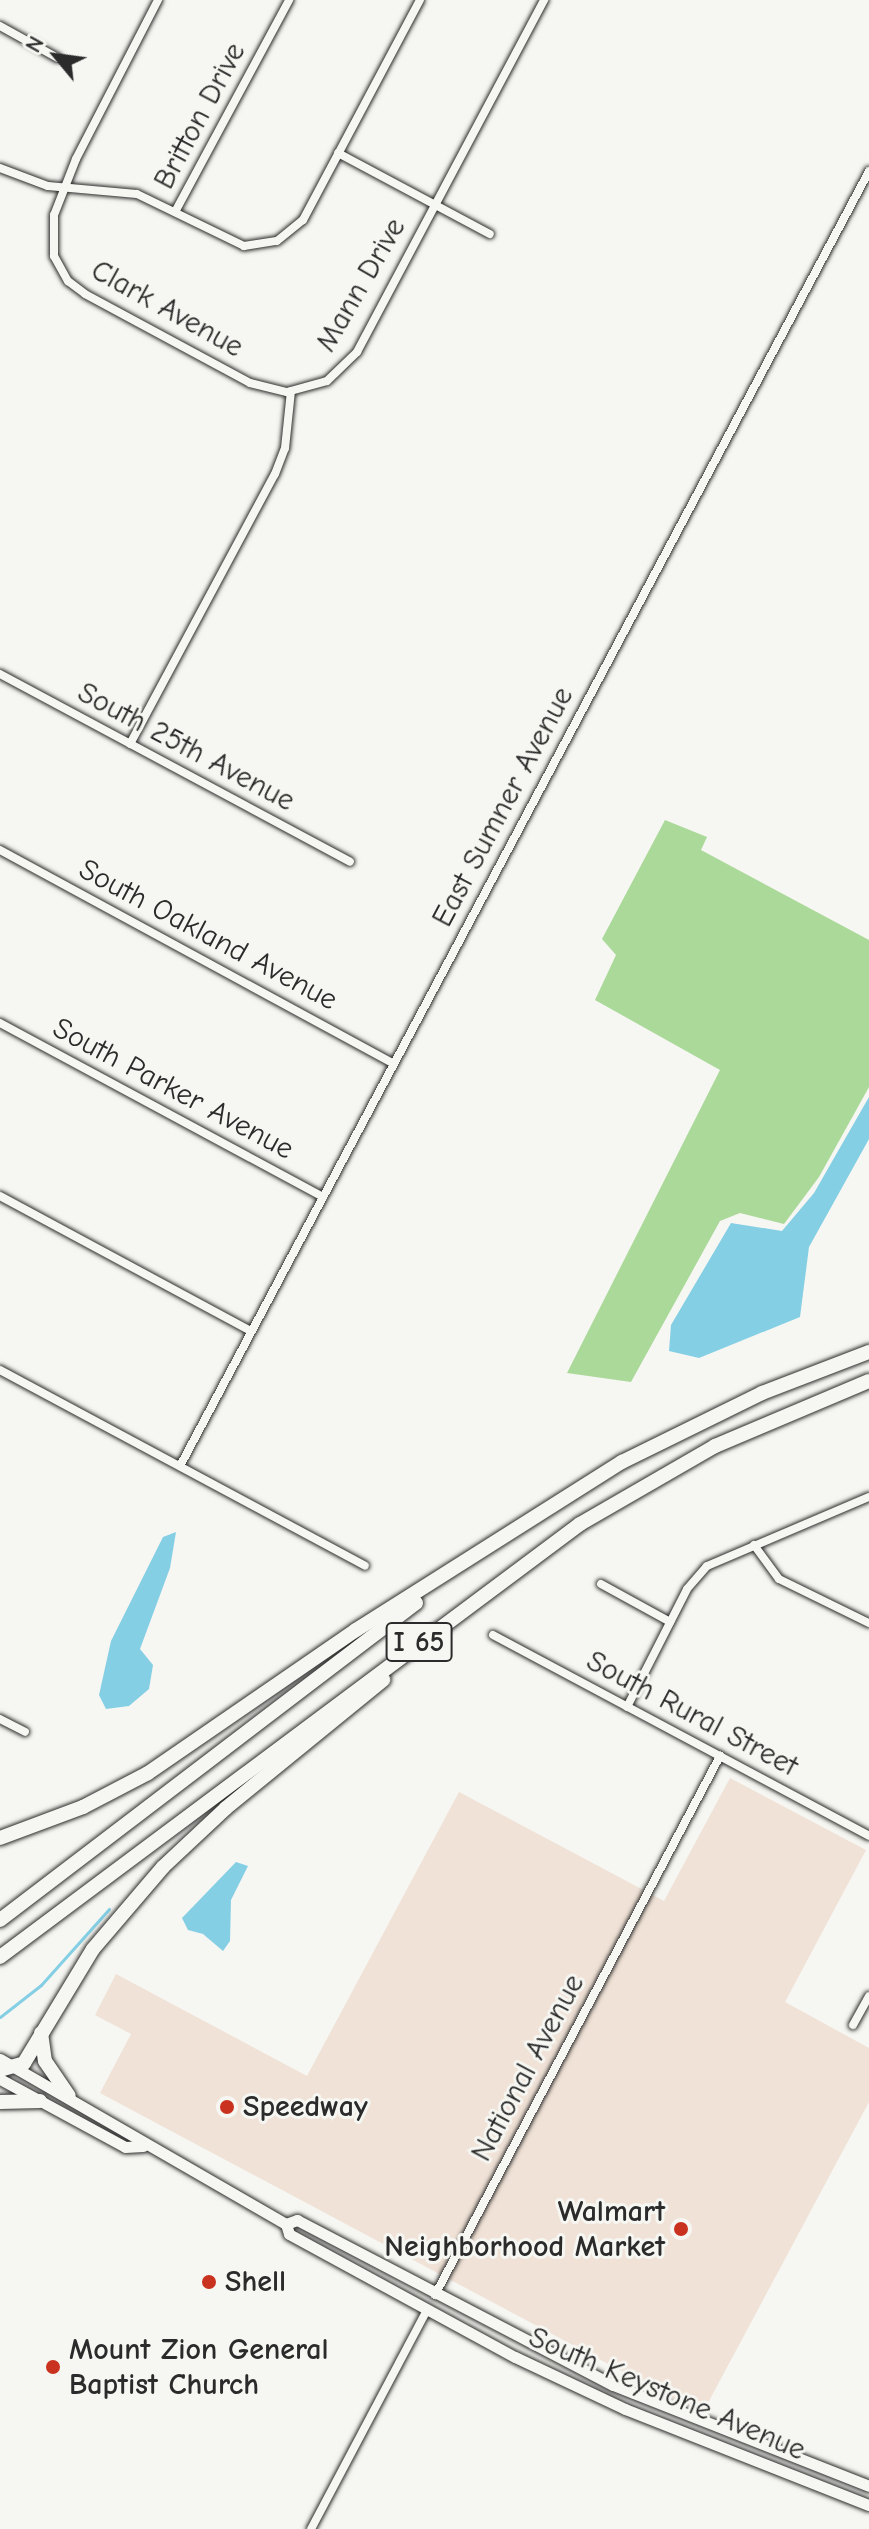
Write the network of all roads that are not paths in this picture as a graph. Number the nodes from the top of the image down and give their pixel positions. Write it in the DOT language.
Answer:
graph roads {
  1 [pos="158,0"];
  2 [pos="289,0"];
  3 [pos="420,0"];
  4 [pos="544,0"];
  5 [pos="0,26"];
  6 [pos="58,58"];
  7 [pos="338,153"];
  8 [pos="0,168"];
  9 [pos="869,171"];
  10 [pos="66,187"];
  11 [pos="435,204"];
  12 [pos="175,212"];
  13 [pos="490,234"];
  14 [pos="291,391"];
  15 [pos="0,674"];
  16 [pos="130,744"];
  17 [pos="0,850"];
  18 [pos="350,862"];
  19 [pos="0,1023"];
  20 [pos="393,1063"];
  21 [pos="0,1196"];
  22 [pos="323,1197"];
  23 [pos="251,1331"];
  24 [pos="869,1352"];
  25 [pos="0,1370"];
  26 [pos="869,1381"];
  27 [pos="180,1466"];
  28 [pos="869,1497"];
  29 [pos="754,1545"];
  30 [pos="489,1547"];
  31 [pos="365,1566"];
  32 [pos="506,1577"];
  33 [pos="601,1584"];
  34 [pos="670,1622"];
  35 [pos="869,1623"];
  36 [pos="493,1635"];
  37 [pos="627,1707"];
  38 [pos="0,1719"];
  39 [pos="25,1732"];
  40 [pos="720,1756"];
  41 [pos="869,1836"];
  42 [pos="0,1838"];
  43 [pos="0,1920"];
  44 [pos="0,1957"];
  45 [pos="869,1996"];
  46 [pos="853,2025"];
  47 [pos="41,2032"];
  48 [pos="0,2059"];
  49 [pos="16,2067"];
  50 [pos="0,2070"];
  51 [pos="0,2079"];
  52 [pos="69,2096"];
  53 [pos="40,2101"];
  54 [pos="0,2102"];
  55 [pos="143,2146"];
  56 [pos="286,2224"];
  57 [pos="435,2295"];
  58 [pos="427,2310"];
  59 [pos="714,2424"];
  60 [pos="708,2441"];
  61 [pos="869,2486"];
  62 [pos="869,2505"];
  63 [pos="311,2529"];
  1 -- 10 [label="street, Clark Avenue"];
  2 -- 12 [label="street, Britton Drive"];
  3 -- 7 [label="street"];
  4 -- 11 [label="street, Mann Drive"];
  5 -- 6 [label="street"];
  7 -- 11 [label="street"];
  7 -- 12 [label="street"];
  8 -- 10 [label="street"];
  9 -- 20 [label="street, East Sumner Avenue"];
  10 -- 12 [label="street"];
  10 -- 14 [label="street, Clark Avenue"];
  11 -- 13 [label="street"];
  11 -- 14 [label="street, Mann Drive"];
  14 -- 16 [label="street"];
  15 -- 16 [label="street, South 25th Avenue"];
  16 -- 18 [label="street, South 25th Avenue"];
  17 -- 20 [label="street, South Oakland Avenue"];
  19 -- 22 [label="street, South Parker Avenue"];
  20 -- 22 [label="street, East Sumner Avenue"];
  21 -- 23 [label="street"];
  22 -- 23 [label="street, East Sumner Avenue"];
  23 -- 27 [label="street, East Sumner Avenue"];
  24 -- 30 [label="highway, I 65"];
  25 -- 27 [label="street"];
  26 -- 32 [label="highway, I 65"];
  27 -- 31 [label="street"];
  28 -- 29 [label="street"];
  29 -- 34 [label="street"];
  29 -- 35 [label="street"];
  30 -- 42 [label="highway"];
  30 -- 43 [label="highway, I 65"];
  32 -- 44 [label="highway, I 65"];
  32 -- 47 [label="highway"];
  33 -- 34 [label="street"];
  34 -- 37 [label="street"];
  36 -- 37 [label="street, South Rural Street"];
  37 -- 40 [label="street, South Rural Street"];
  38 -- 39 [label="street"];
  40 -- 41 [label="street, South Rural Street"];
  40 -- 57 [label="street, National Avenue"];
  45 -- 46 [label="street"];
  47 -- 49 [label="highway"];
  47 -- 52 [label="highway"];
  48 -- 49 [label="main road, South Keystone Avenue"];
  49 -- 50 [label="highway"];
  49 -- 52 [label="main road, South Keystone Avenue"];
  51 -- 53 [label="main road, South Keystone Avenue"];
  52 -- 55 [label="main road, South Keystone Avenue"];
  53 -- 54 [label="highway"];
  53 -- 55 [label="main road, South Keystone Avenue"];
  55 -- 56 [label="main road, South Keystone Avenue"];
  56 -- 57 [label="main road, South Keystone Avenue"];
  56 -- 58 [label="main road, South Keystone Avenue"];
  57 -- 58 [label="main road, National Avenue"];
  57 -- 59 [label="main road, South Keystone Avenue"];
  58 -- 60 [label="main road, South Keystone Avenue"];
  58 -- 63 [label="street, National Avenue"];
  59 -- 60 [label="main road"];
  59 -- 61 [label="main road, South Keystone Avenue"];
  60 -- 62 [label="main road, South Keystone Avenue"];
}
